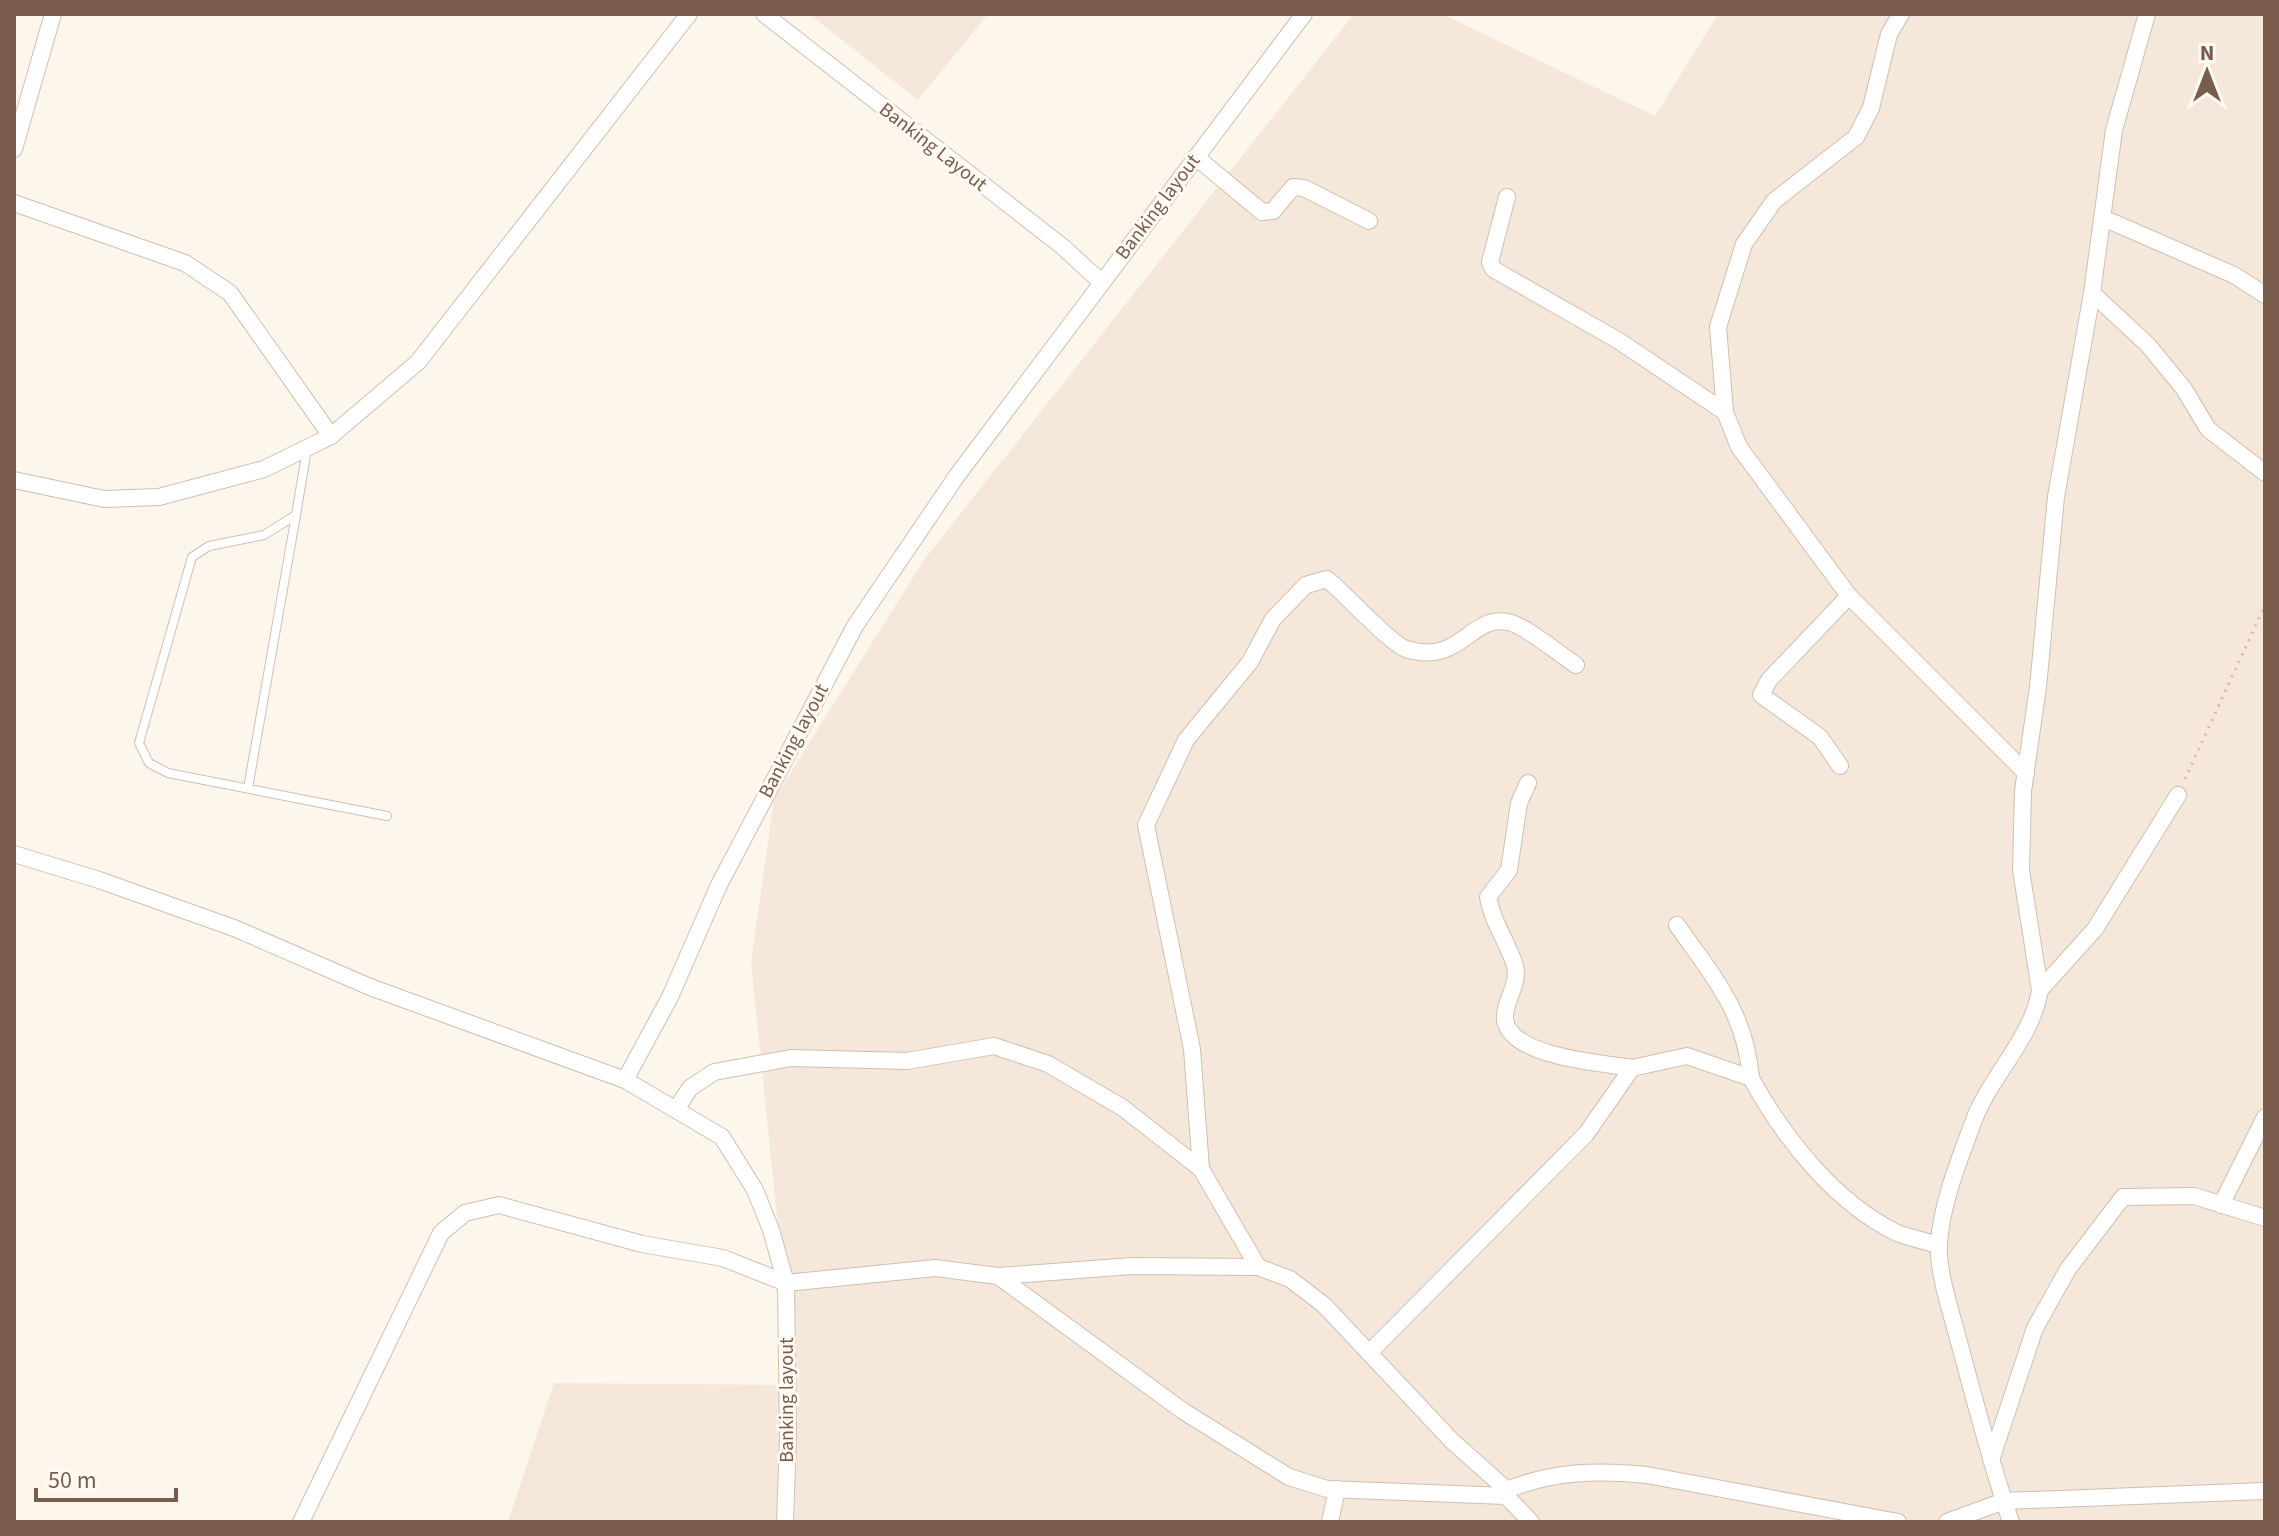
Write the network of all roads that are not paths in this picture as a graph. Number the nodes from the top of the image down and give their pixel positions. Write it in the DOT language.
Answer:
graph roads {
  1 [pos="53,14"];
  2 [pos="689,14"];
  3 [pos="764,14"];
  4 [pos="1304,14"];
  5 [pos="1901,14"];
  6 [pos="2147,14"];
  7 [pos="14,149"];
  8 [pos="1196,157"];
  9 [pos="1507,197"];
  10 [pos="14,203"];
  11 [pos="2103,218"];
  12 [pos="1369,221"];
  13 [pos="1101,282"];
  14 [pos="2092,293"];
  15 [pos="2265,295"];
  16 [pos="1725,412"];
  17 [pos="331,436"];
  18 [pos="307,448"];
  19 [pos="2265,473"];
  20 [pos="14,480"];
  21 [pos="296,515"];
  22 [pos="1849,596"];
  23 [pos="1576,665"];
  24 [pos="1840,766"];
  25 [pos="2026,773"];
  26 [pos="1528,783"];
  27 [pos="248,788"];
  28 [pos="2178,795"];
  29 [pos="387,816"];
  30 [pos="14,854"];
  31 [pos="1677,925"];
  32 [pos="2040,990"];
  33 [pos="1632,1068"];
  34 [pos="1751,1078"];
  35 [pos="625,1080"];
  36 [pos="677,1108"];
  37 [pos="2265,1117"];
  38 [pos="1201,1169"];
  39 [pos="2221,1205"];
  40 [pos="2265,1218"];
  41 [pos="1939,1245"];
  42 [pos="1258,1267"];
  43 [pos="998,1276"];
  44 [pos="786,1283"];
  45 [pos="1369,1353"];
  46 [pos="1991,1462"];
  47 [pos="1337,1489"];
  48 [pos="2265,1491"];
  49 [pos="1506,1493"];
  50 [pos="2004,1501"];
  51 [pos="301,1522"];
  52 [pos="785,1522"];
  53 [pos="1330,1522"];
  54 [pos="1531,1522"];
  55 [pos="1898,1522"];
  56 [pos="1947,1522"];
  57 [pos="2011,1522"];
  1 -- 7 [label="street"];
  2 -- 17 [label="street"];
  3 -- 13 [label="street, Banking Layout"];
  4 -- 8 [label="street, Banking layout"];
  5 -- 16 [label="street"];
  6 -- 11 [label="street"];
  8 -- 12 [label="street"];
  8 -- 13 [label="street, Banking layout"];
  9 -- 16 [label="street"];
  10 -- 17 [label="street"];
  11 -- 14 [label="street"];
  11 -- 15 [label="street"];
  13 -- 35 [label="street, Banking layout"];
  14 -- 19 [label="street"];
  14 -- 25 [label="street"];
  16 -- 22 [label="street"];
  17 -- 18 [label="street"];
  18 -- 20 [label="street"];
  18 -- 21 [label="lane"];
  21 -- 27 [label="lane"];
  21 -- 27 [label="lane"];
  22 -- 24 [label="street"];
  22 -- 25 [label="street"];
  23 -- 38 [label="street"];
  25 -- 32 [label="street"];
  26 -- 33 [label="street"];
  27 -- 29 [label="lane"];
  28 -- 32 [label="street"];
  30 -- 35 [label="street"];
  31 -- 34 [label="street"];
  32 -- 41 [label="street"];
  33 -- 34 [label="street"];
  33 -- 45 [label="street"];
  34 -- 41 [label="street"];
  35 -- 36 [label="street, Banking layout"];
  36 -- 38 [label="street"];
  36 -- 44 [label="street, Banking layout"];
  37 -- 39 [label="street"];
  38 -- 42 [label="street"];
  39 -- 40 [label="street"];
  39 -- 46 [label="street"];
  41 -- 46 [label="street"];
  42 -- 43 [label="street"];
  42 -- 45 [label="street"];
  43 -- 44 [label="street"];
  43 -- 47 [label="street"];
  44 -- 51 [label="street"];
  44 -- 52 [label="street, Banking layout"];
  45 -- 49 [label="street"];
  46 -- 50 [label="street"];
  47 -- 49 [label="street"];
  47 -- 53 [label="street"];
  48 -- 50 [label="street"];
  49 -- 54 [label="street"];
  49 -- 55 [label="street"];
  50 -- 56 [label="street"];
  50 -- 57 [label="street"];
}
